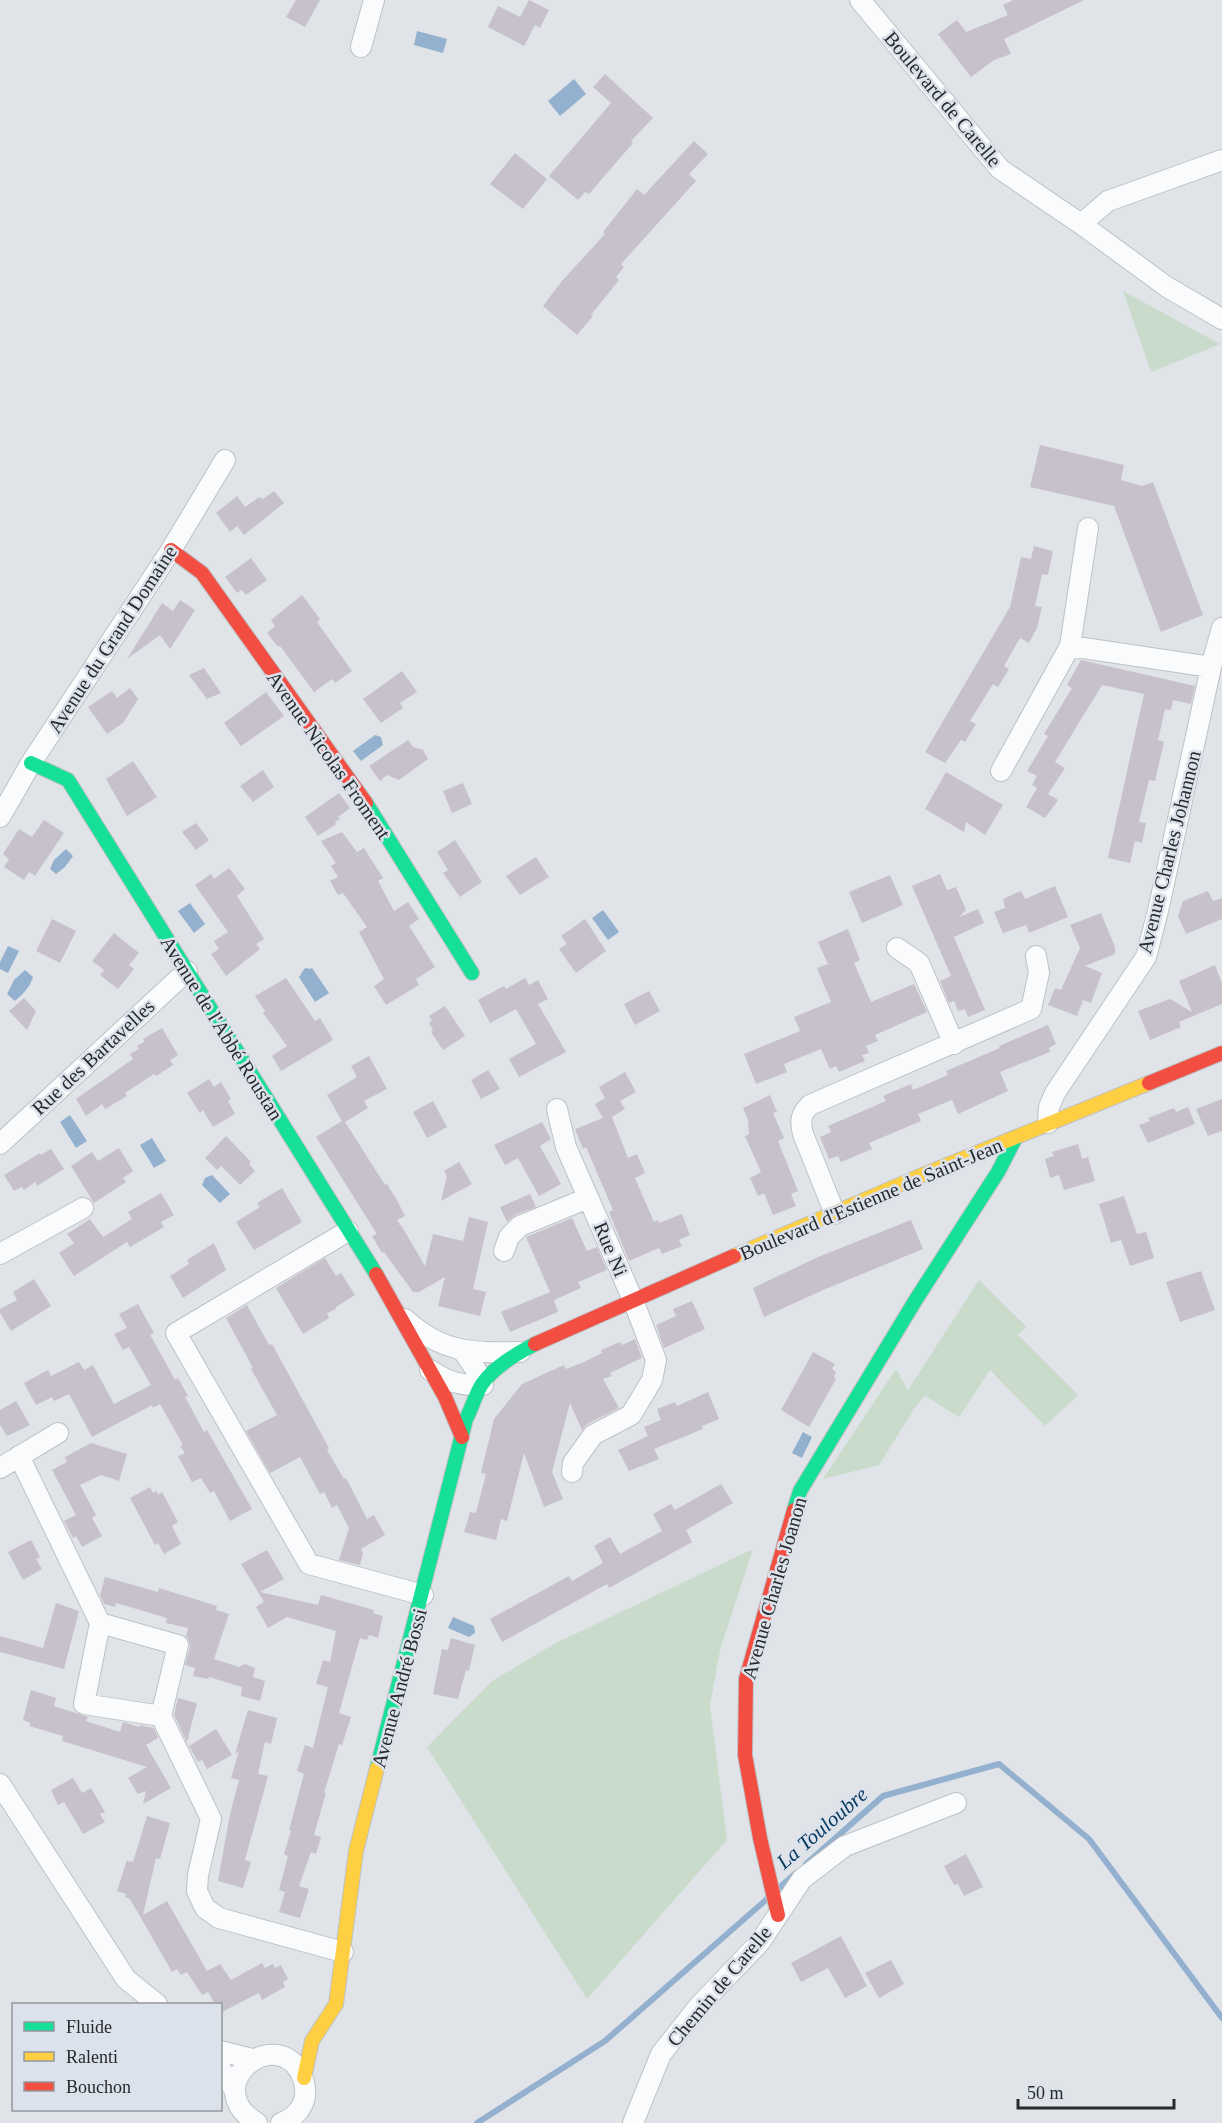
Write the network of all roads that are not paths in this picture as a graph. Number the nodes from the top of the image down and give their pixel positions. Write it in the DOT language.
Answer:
graph roads {
  1 [pos="374,0"];
  2 [pos="860,0"];
  3 [pos="361,47"];
  4 [pos="1222,160"];
  5 [pos="1082,224"];
  6 [pos="1222,319"];
  7 [pos="225,460"];
  8 [pos="1088,528"];
  9 [pos="171,550"];
  10 [pos="1222,628"];
  11 [pos="1070,646"];
  12 [pos="1211,667"];
  13 [pos="31,763"];
  14 [pos="1000,771"];
  15 [pos="0,817"];
  16 [pos="897,948"];
  17 [pos="1036,956"];
  18 [pos="187,971"];
  19 [pos="472,973"];
  20 [pos="954,1044"];
  21 [pos="1222,1053"];
  22 [pos="556,1109"];
  23 [pos="1048,1123"];
  24 [pos="1016,1137"];
  25 [pos="0,1144"];
  26 [pos="588,1198"];
  27 [pos="83,1208"];
  28 [pos="835,1214"];
  29 [pos="348,1231"];
  30 [pos="504,1251"];
  31 [pos="0,1254"];
  32 [pos="633,1300"];
  33 [pos="397,1311"];
  34 [pos="463,1351"];
  35 [pos="522,1352"];
  36 [pos="430,1370"];
  37 [pos="483,1385"];
  38 [pos="58,1433"];
  39 [pos="462,1437"];
  40 [pos="19,1456"];
  41 [pos="0,1468"];
  42 [pos="572,1472"];
  43 [pos="423,1595"];
  44 [pos="100,1623"];
  45 [pos="161,1716"];
  46 [pos="0,1784"];
  47 [pos="956,1803"];
  48 [pos="778,1915"];
  49 [pos="343,1952"];
  50 [pos="156,2003"];
  51 [pos="312,2041"];
  52 [pos="222,2052"];
  53 [pos="281,2056"];
  54 [pos="252,2059"];
  55 [pos="222,2071"];
  56 [pos="304,2078"];
  57 [pos="234,2089"];
  58 [pos="297,2117"];
  59 [pos="257,2123"];
  60 [pos="281,2123"];
  61 [pos="633,2123"];
  1 -- 3 [label="street"];
  2 -- 5 [label="street, Boulevard de Carelle"];
  4 -- 5 [label="street"];
  5 -- 6 [label="street, Boulevard de Carelle"];
  7 -- 9 [label="street, Avenue du Grand Domaine"];
  8 -- 11 [label="street"];
  9 -- 13 [label="street, Avenue du Grand Domaine"];
  9 -- 19 [label="street, Avenue Nicolas Froment"];
  10 -- 12 [label="street, Avenue Charles Johannon"];
  11 -- 12 [label="street"];
  11 -- 14 [label="street"];
  12 -- 23 [label="street, Avenue Charles Johannon"];
  13 -- 15 [label="street, Avenue du Grand Domaine"];
  13 -- 18 [label="street, Avenue de l'Abbé Roustan"];
  16 -- 20 [label="street"];
  17 -- 20 [label="street"];
  18 -- 25 [label="street, Rue des Bartavelles"];
  18 -- 29 [label="street, Avenue de l'Abbé Roustan"];
  20 -- 28 [label="street"];
  21 -- 23 [label="street, Boulevard d'Estienne de Saint-Jean"];
  22 -- 26 [label="street, Rue Ni"];
  23 -- 24 [label="street, Boulevard d'Estienne de Saint-Jean"];
  24 -- 28 [label="street, Boulevard d'Estienne de Saint-Jean"];
  24 -- 48 [label="street, Avenue Charles Joanon"];
  26 -- 30 [label="street, Rue Ni"];
  26 -- 32 [label="street, Rue Ni"];
  27 -- 31 [label="street"];
  28 -- 32 [label="street, Boulevard d'Estienne de Saint-Jean"];
  29 -- 33 [label="street, Avenue de l'Abbé Roustan"];
  29 -- 43 [label="street"];
  32 -- 35 [label="street, Boulevard d'Estienne de Saint-Jean"];
  32 -- 42 [label="street, Rue Ni"];
  33 -- 34 [label="street, Avenue de l'Abbé Roustan"];
  33 -- 36 [label="street, Avenue de l'Abbé Roustan"];
  34 -- 35 [label="street, Avenue de l'Abbé Roustan"];
  34 -- 37 [label="street"];
  35 -- 37 [label="street, Avenue André Bossi"];
  36 -- 37 [label="street"];
  36 -- 39 [label="street, Avenue de l'Abbé Roustan"];
  37 -- 39 [label="street, Avenue André Bossi"];
  38 -- 40 [label="street"];
  39 -- 43 [label="street, Avenue André Bossi"];
  40 -- 41 [label="street"];
  40 -- 44 [label="street"];
  43 -- 49 [label="street, Avenue André Bossi"];
  44 -- 45 [label="street"];
  44 -- 45 [label="street"];
  45 -- 49 [label="street"];
  46 -- 50 [label="street"];
  47 -- 48 [label="street, Chemin de Carelle"];
  48 -- 61 [label="street, Chemin de Carelle"];
  49 -- 51 [label="street, Avenue André Bossi"];
  51 -- 53 [label="street, Avenue André Bossi"];
  51 -- 56 [label="street, Avenue André Bossi"];
  52 -- 54 [label="street, Avenue André Bossi"];
  53 -- 54 [label="street, Avenue André Bossi"];
  53 -- 56 [label="street"];
  54 -- 57 [label="street"];
  55 -- 57 [label="street"];
  56 -- 58 [label="street"];
  57 -- 59 [label="street"];
  58 -- 60 [label="street"];
}
